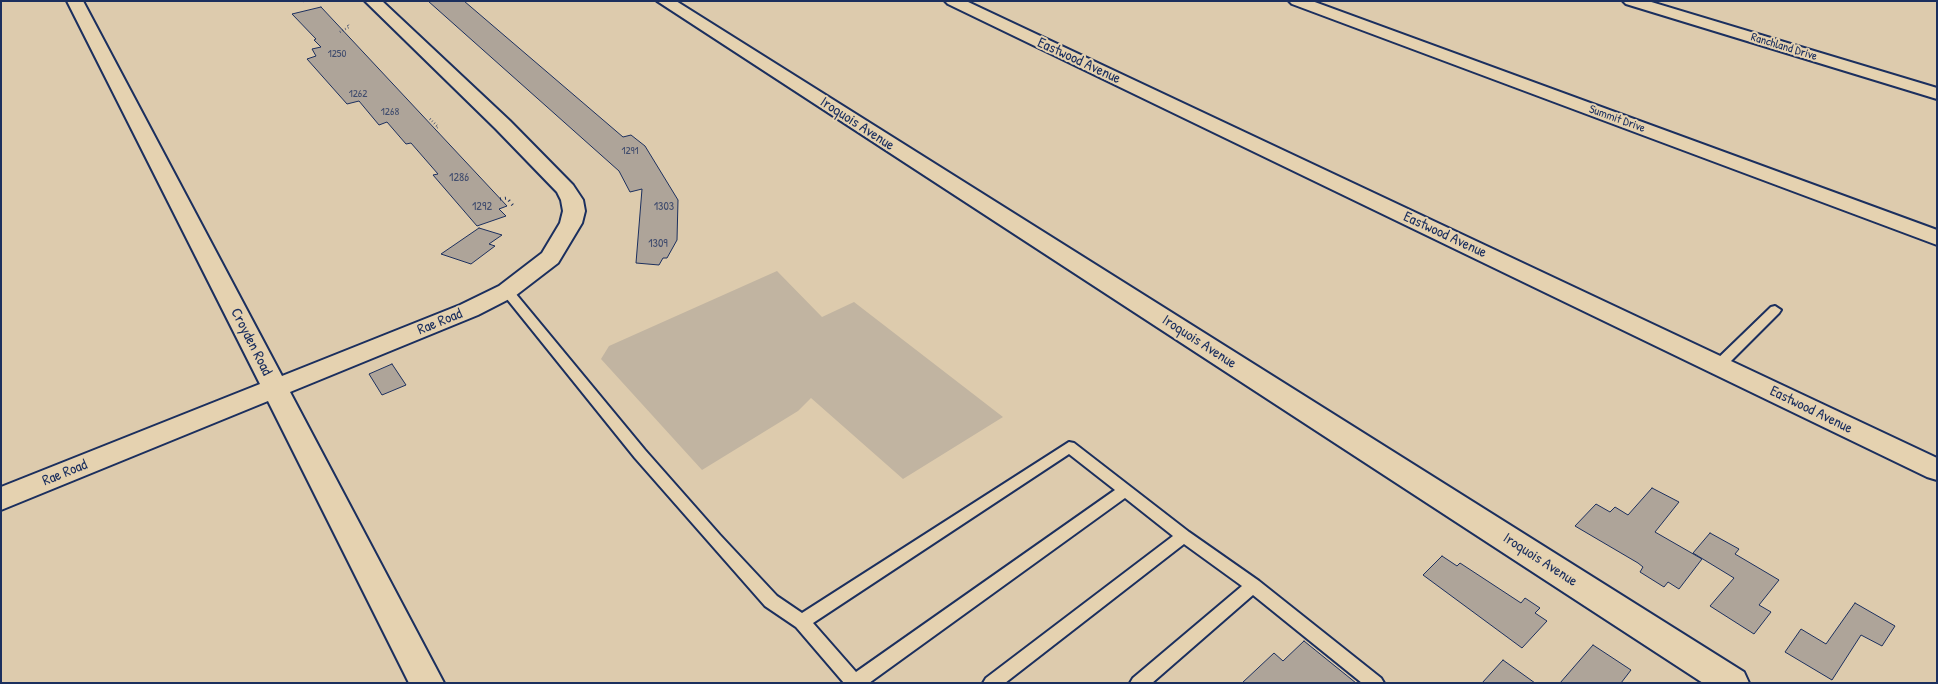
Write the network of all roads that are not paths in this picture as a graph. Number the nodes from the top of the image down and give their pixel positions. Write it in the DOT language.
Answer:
graph roads {
  1 [pos="75,1"];
  2 [pos="374,1"];
  3 [pos="953,1"];
  4 [pos="1296,1"];
  5 [pos="1631,1"];
  6 [pos="673,2"];
  7 [pos="1937,94"];
  8 [pos="1937,238"];
  9 [pos="507,291"];
  10 [pos="1775,310"];
  11 [pos="1718,366"];
  12 [pos="275,388"];
  13 [pos="1937,470"];
  14 [pos="1125,491"];
  15 [pos="1,499"];
  16 [pos="1184,536"];
  17 [pos="1253,586"];
  18 [pos="802,622"];
  19 [pos="427,683"];
  20 [pos="855,683"];
  21 [pos="992,683"];
  22 [pos="1139,683"];
  23 [pos="1375,683"];
  24 [pos="1732,683"];
  1 -- 12 [label="street, Croyden Road"];
  2 -- 9 [label="street, Rae Road"];
  3 -- 11 [label="street, Eastwood Avenue"];
  4 -- 8 [label="street, Summit Drive"];
  5 -- 7 [label="street, Ranchland Drive"];
  6 -- 24 [label="street, Iroquois Avenue"];
  9 -- 12 [label="street, Rae Road"];
  9 -- 18 [label="lane"];
  10 -- 11 [label="lane"];
  11 -- 13 [label="street, Eastwood Avenue"];
  12 -- 15 [label="street, Rae Road"];
  12 -- 19 [label="street, Croyden Road"];
  14 -- 16 [label="lane"];
  14 -- 18 [label="lane"];
  14 -- 20 [label="lane"];
  16 -- 17 [label="lane"];
  16 -- 21 [label="lane"];
  17 -- 22 [label="lane"];
  17 -- 23 [label="lane"];
  18 -- 20 [label="lane"];
}
